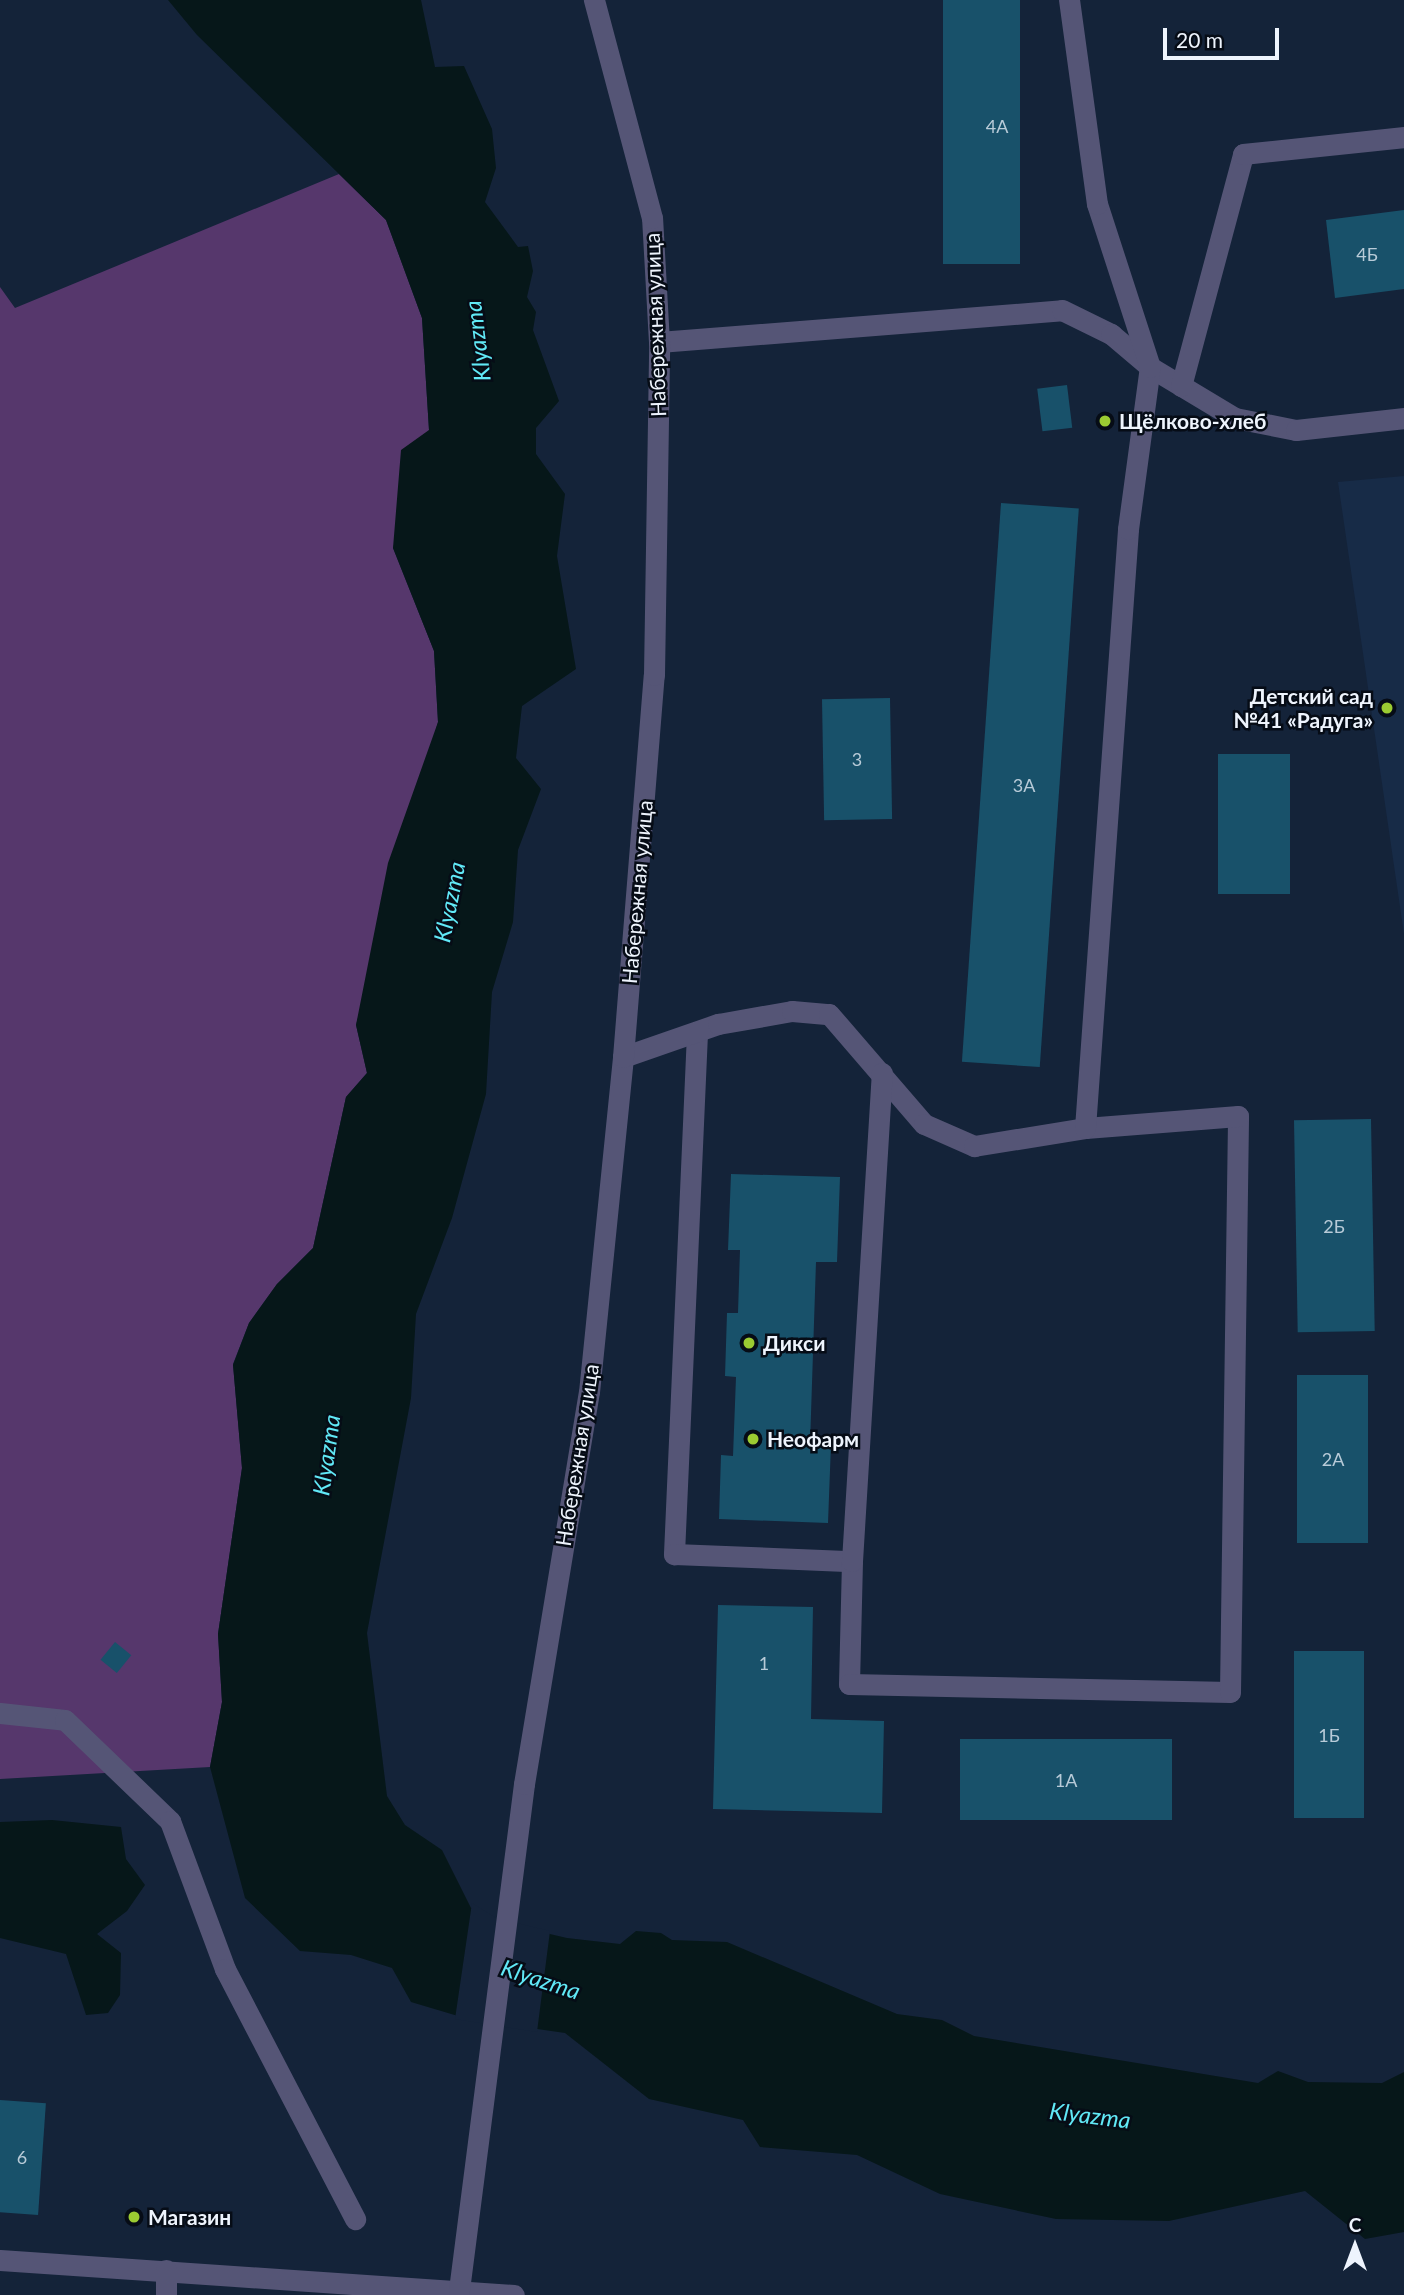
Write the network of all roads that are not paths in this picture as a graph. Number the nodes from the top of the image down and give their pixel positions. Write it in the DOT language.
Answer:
graph roads {
  1 [pos="594,0"];
  2 [pos="1069,0"];
  3 [pos="1404,137"];
  4 [pos="659,342"];
  5 [pos="1150,367"];
  6 [pos="1181,386"];
  7 [pos="1404,418"];
  8 [pos="697,1033"];
  9 [pos="623,1057"];
  10 [pos="882,1073"];
  11 [pos="1085,1128"];
  12 [pos="852,1561"];
  13 [pos="0,1713"];
  14 [pos="355,2219"];
  15 [pos="0,2260"];
  16 [pos="166,2270"];
  17 [pos="459,2290"];
  18 [pos="166,2295"];
  19 [pos="514,2295"];
  1 -- 4 [label="street, Набережная улица"];
  2 -- 5 [label="street"];
  3 -- 6 [label="street"];
  4 -- 5 [label="street"];
  4 -- 9 [label="street, Набережная улица"];
  5 -- 6 [label="street"];
  5 -- 11 [label="street"];
  6 -- 7 [label="street"];
  8 -- 9 [label="street"];
  8 -- 10 [label="street"];
  8 -- 12 [label="street"];
  9 -- 17 [label="street, Набережная улица"];
  10 -- 11 [label="street"];
  10 -- 12 [label="street"];
  11 -- 12 [label="street"];
  13 -- 14 [label="street"];
  15 -- 16 [label="street"];
  16 -- 17 [label="street"];
  16 -- 18 [label="street"];
  17 -- 19 [label="street"];
}
